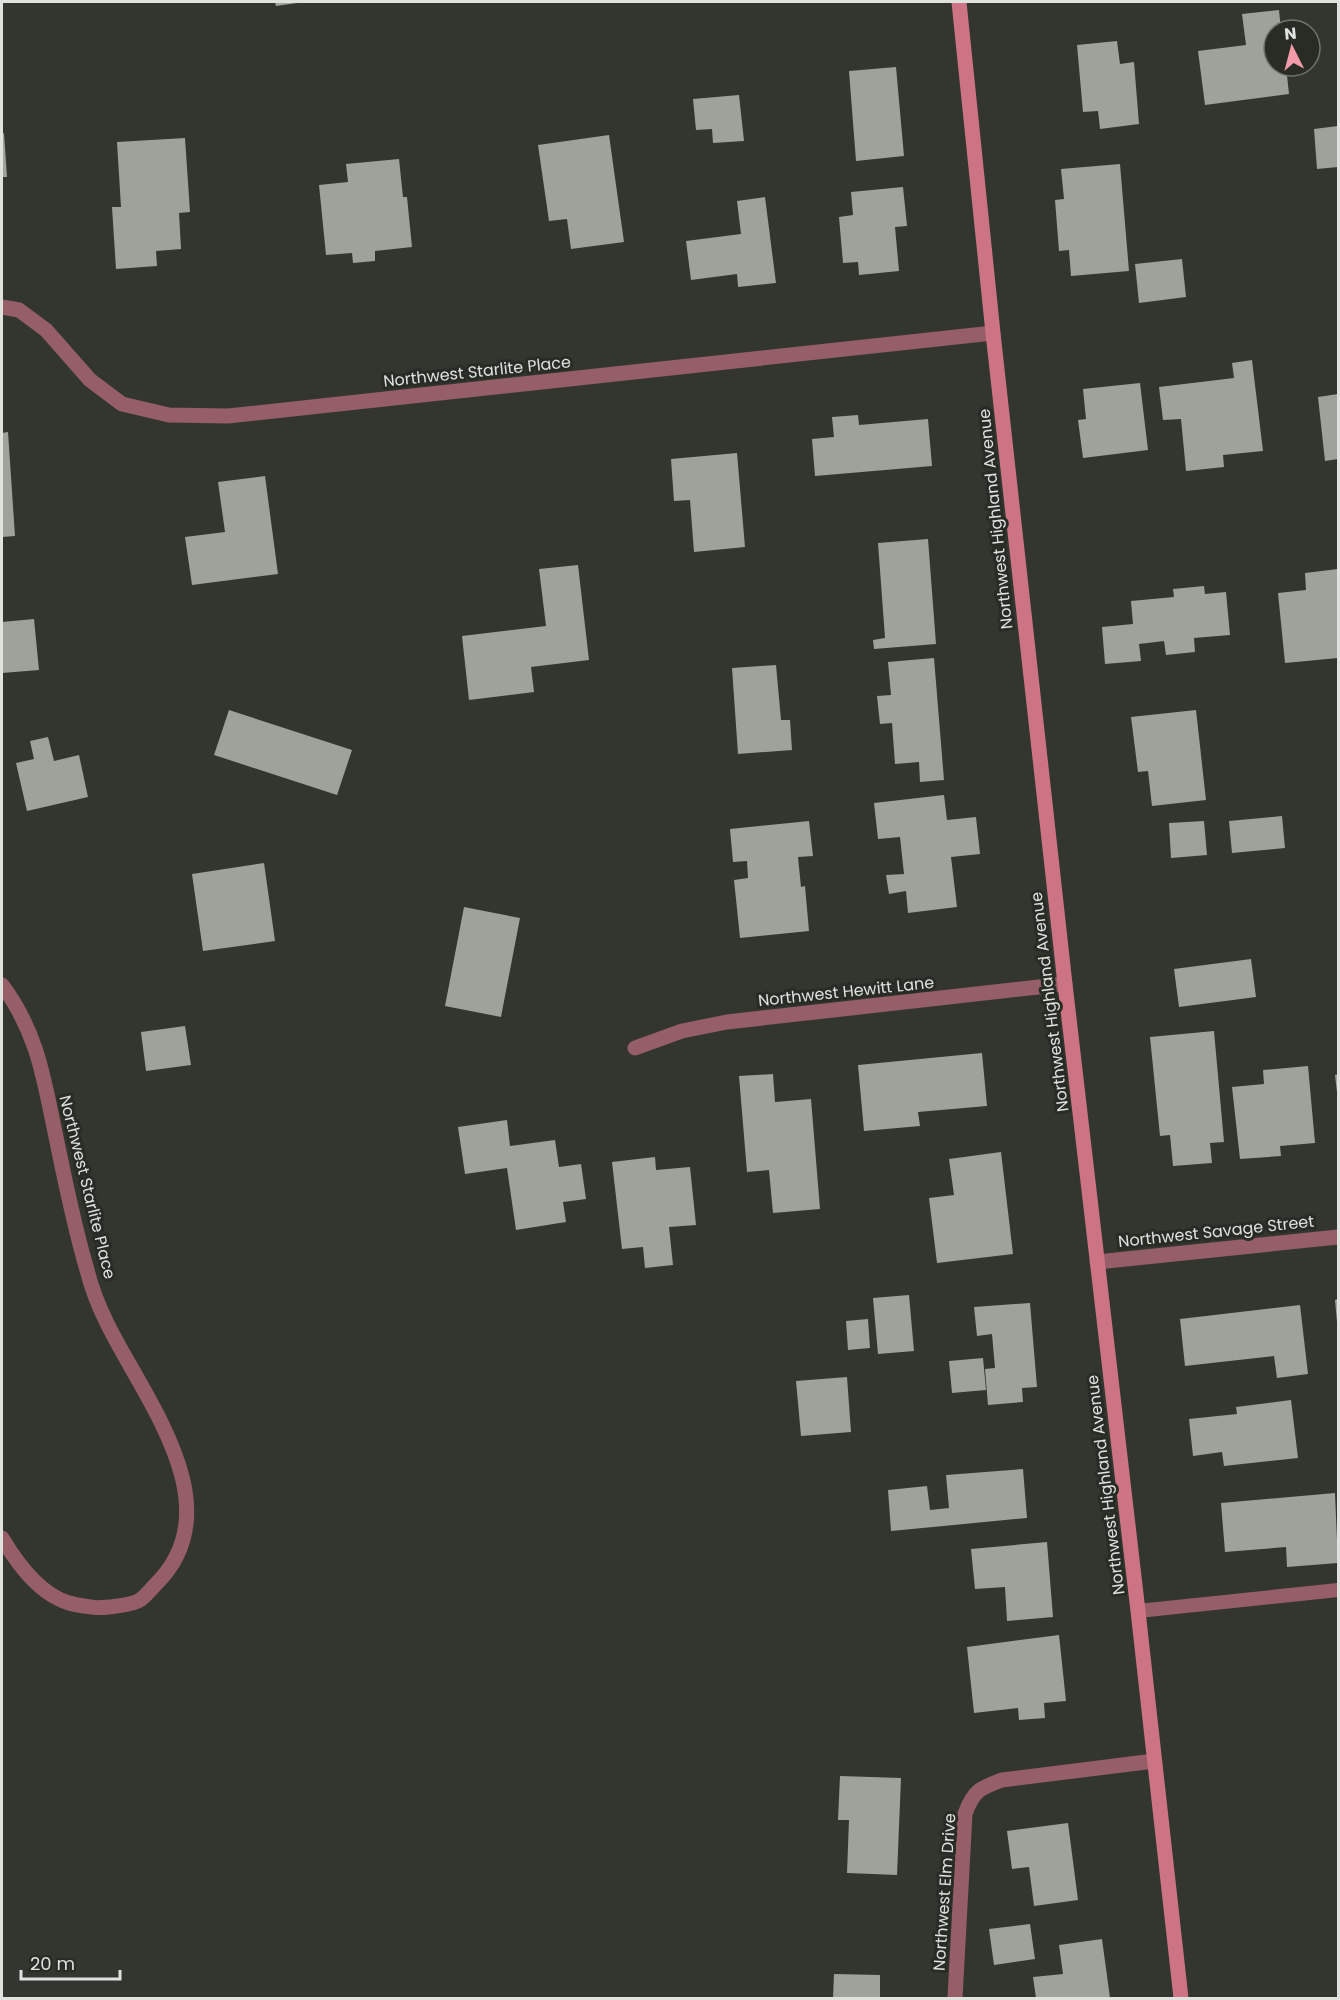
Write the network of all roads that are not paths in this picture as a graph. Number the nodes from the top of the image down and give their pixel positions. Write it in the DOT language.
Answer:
graph roads {
  1 [pos="959,2"];
  2 [pos="2,307"];
  3 [pos="993,333"];
  4 [pos="1065,984"];
  5 [pos="2,985"];
  6 [pos="635,1048"];
  7 [pos="1338,1237"];
  8 [pos="1097,1262"];
  9 [pos="2,1538"];
  10 [pos="1338,1590"];
  11 [pos="1138,1611"];
  12 [pos="1154,1761"];
  13 [pos="955,1998"];
  14 [pos="1181,1998"];
  1 -- 3 [label="main road, Northwest Highland Avenue"];
  2 -- 3 [label="street, Northwest Starlite Place"];
  3 -- 4 [label="main road, Northwest Highland Avenue"];
  4 -- 6 [label="street, Northwest Hewitt Lane"];
  4 -- 8 [label="main road, Northwest Highland Avenue"];
  5 -- 9 [label="street, Northwest Starlite Place"];
  7 -- 8 [label="street, Northwest Savage Street"];
  8 -- 11 [label="main road, Northwest Highland Avenue"];
  10 -- 11 [label="lane"];
  11 -- 12 [label="main road, Northwest Highland Avenue"];
  12 -- 13 [label="street, Northwest Elm Drive"];
  12 -- 14 [label="main road, Northwest Highland Avenue"];
}
